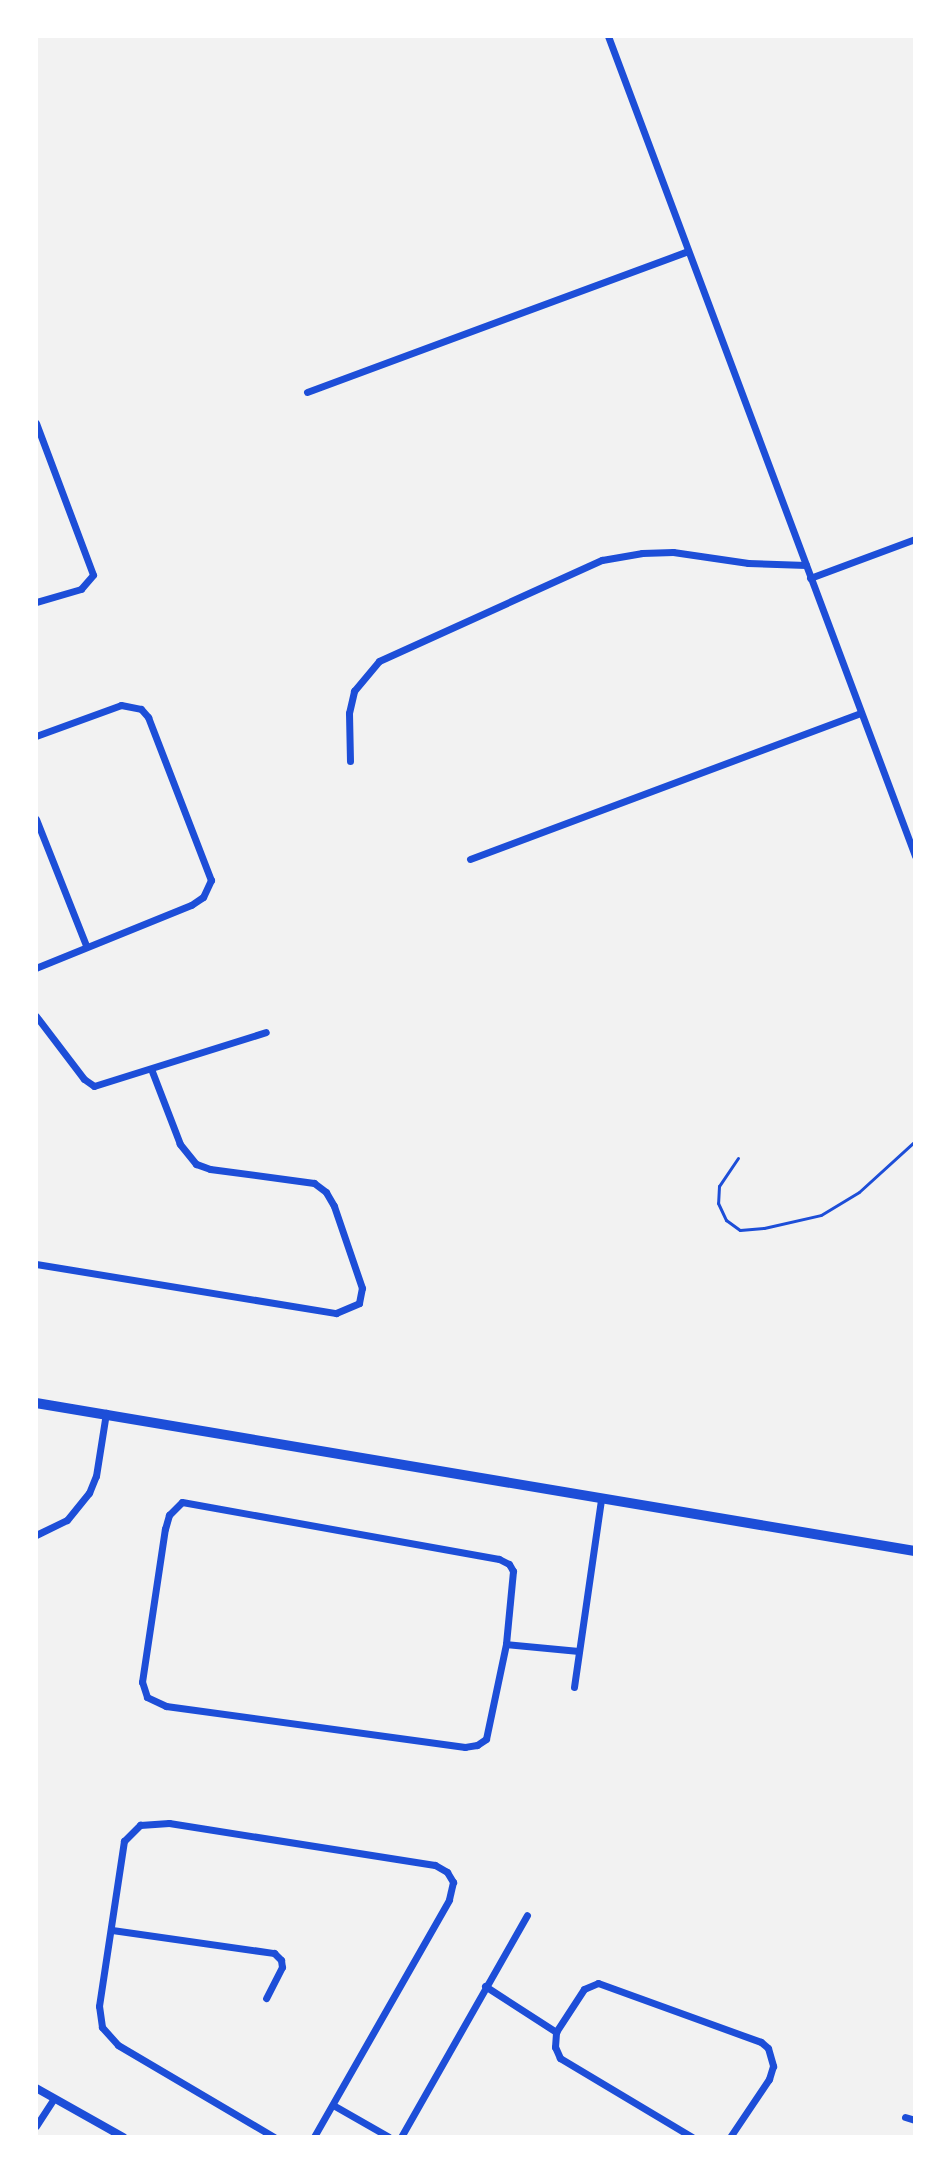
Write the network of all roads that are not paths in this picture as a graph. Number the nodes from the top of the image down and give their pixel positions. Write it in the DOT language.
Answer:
graph roads {
  1 [pos="608,36"];
  2 [pos="688,251"];
  3 [pos="307,392"];
  4 [pos="36,423"];
  5 [pos="915,539"];
  6 [pos="806,565"];
  7 [pos="810,578"];
  8 [pos="36,602"];
  9 [pos="861,713"];
  10 [pos="36,736"];
  11 [pos="350,761"];
  12 [pos="36,819"];
  13 [pos="915,856"];
  14 [pos="470,859"];
  15 [pos="86,945"];
  16 [pos="36,968"];
  17 [pos="36,1016"];
  18 [pos="266,1032"];
  19 [pos="151,1069"];
  20 [pos="915,1141"];
  21 [pos="738,1158"];
  22 [pos="36,1264"];
  23 [pos="36,1403"];
  24 [pos="106,1413"];
  25 [pos="601,1499"];
  26 [pos="36,1535"];
  27 [pos="915,1551"];
  28 [pos="506,1644"];
  29 [pos="579,1651"];
  30 [pos="574,1687"];
  31 [pos="527,1915"];
  32 [pos="112,1930"];
  33 [pos="485,1986"];
  34 [pos="266,1998"];
  35 [pos="556,2032"];
  36 [pos="36,2088"];
  37 [pos="54,2098"];
  38 [pos="333,2105"];
  39 [pos="905,2117"];
  40 [pos="915,2120"];
  41 [pos="36,2126"];
  42 [pos="123,2137"];
  43 [pos="274,2137"];
  44 [pos="314,2137"];
  45 [pos="389,2137"];
  46 [pos="401,2137"];
  47 [pos="692,2137"];
  48 [pos="730,2137"];
  1 -- 2 [label="street"];
  2 -- 3 [label="street"];
  2 -- 6 [label="street"];
  4 -- 8 [label="street"];
  5 -- 7 [label="street"];
  6 -- 7 [label="street"];
  6 -- 11 [label="street"];
  7 -- 9 [label="street"];
  9 -- 13 [label="street"];
  9 -- 14 [label="street"];
  10 -- 15 [label="street"];
  12 -- 15 [label="street"];
  15 -- 16 [label="street"];
  17 -- 19 [label="street"];
  18 -- 19 [label="street"];
  19 -- 22 [label="street"];
  20 -- 21 [label="lane"];
  23 -- 24 [label="main road"];
  24 -- 25 [label="main road"];
  24 -- 26 [label="street"];
  25 -- 27 [label="main road"];
  25 -- 29 [label="street"];
  28 -- 28 [label="street"];
  28 -- 29 [label="street"];
  29 -- 30 [label="street"];
  31 -- 33 [label="street"];
  32 -- 34 [label="street"];
  32 -- 38 [label="street"];
  32 -- 43 [label="street"];
  33 -- 35 [label="street"];
  33 -- 46 [label="street"];
  35 -- 47 [label="street"];
  35 -- 48 [label="street"];
  36 -- 37 [label="street"];
  37 -- 41 [label="street"];
  37 -- 42 [label="street"];
  38 -- 44 [label="street"];
  38 -- 45 [label="street"];
  39 -- 40 [label="street"];
}
